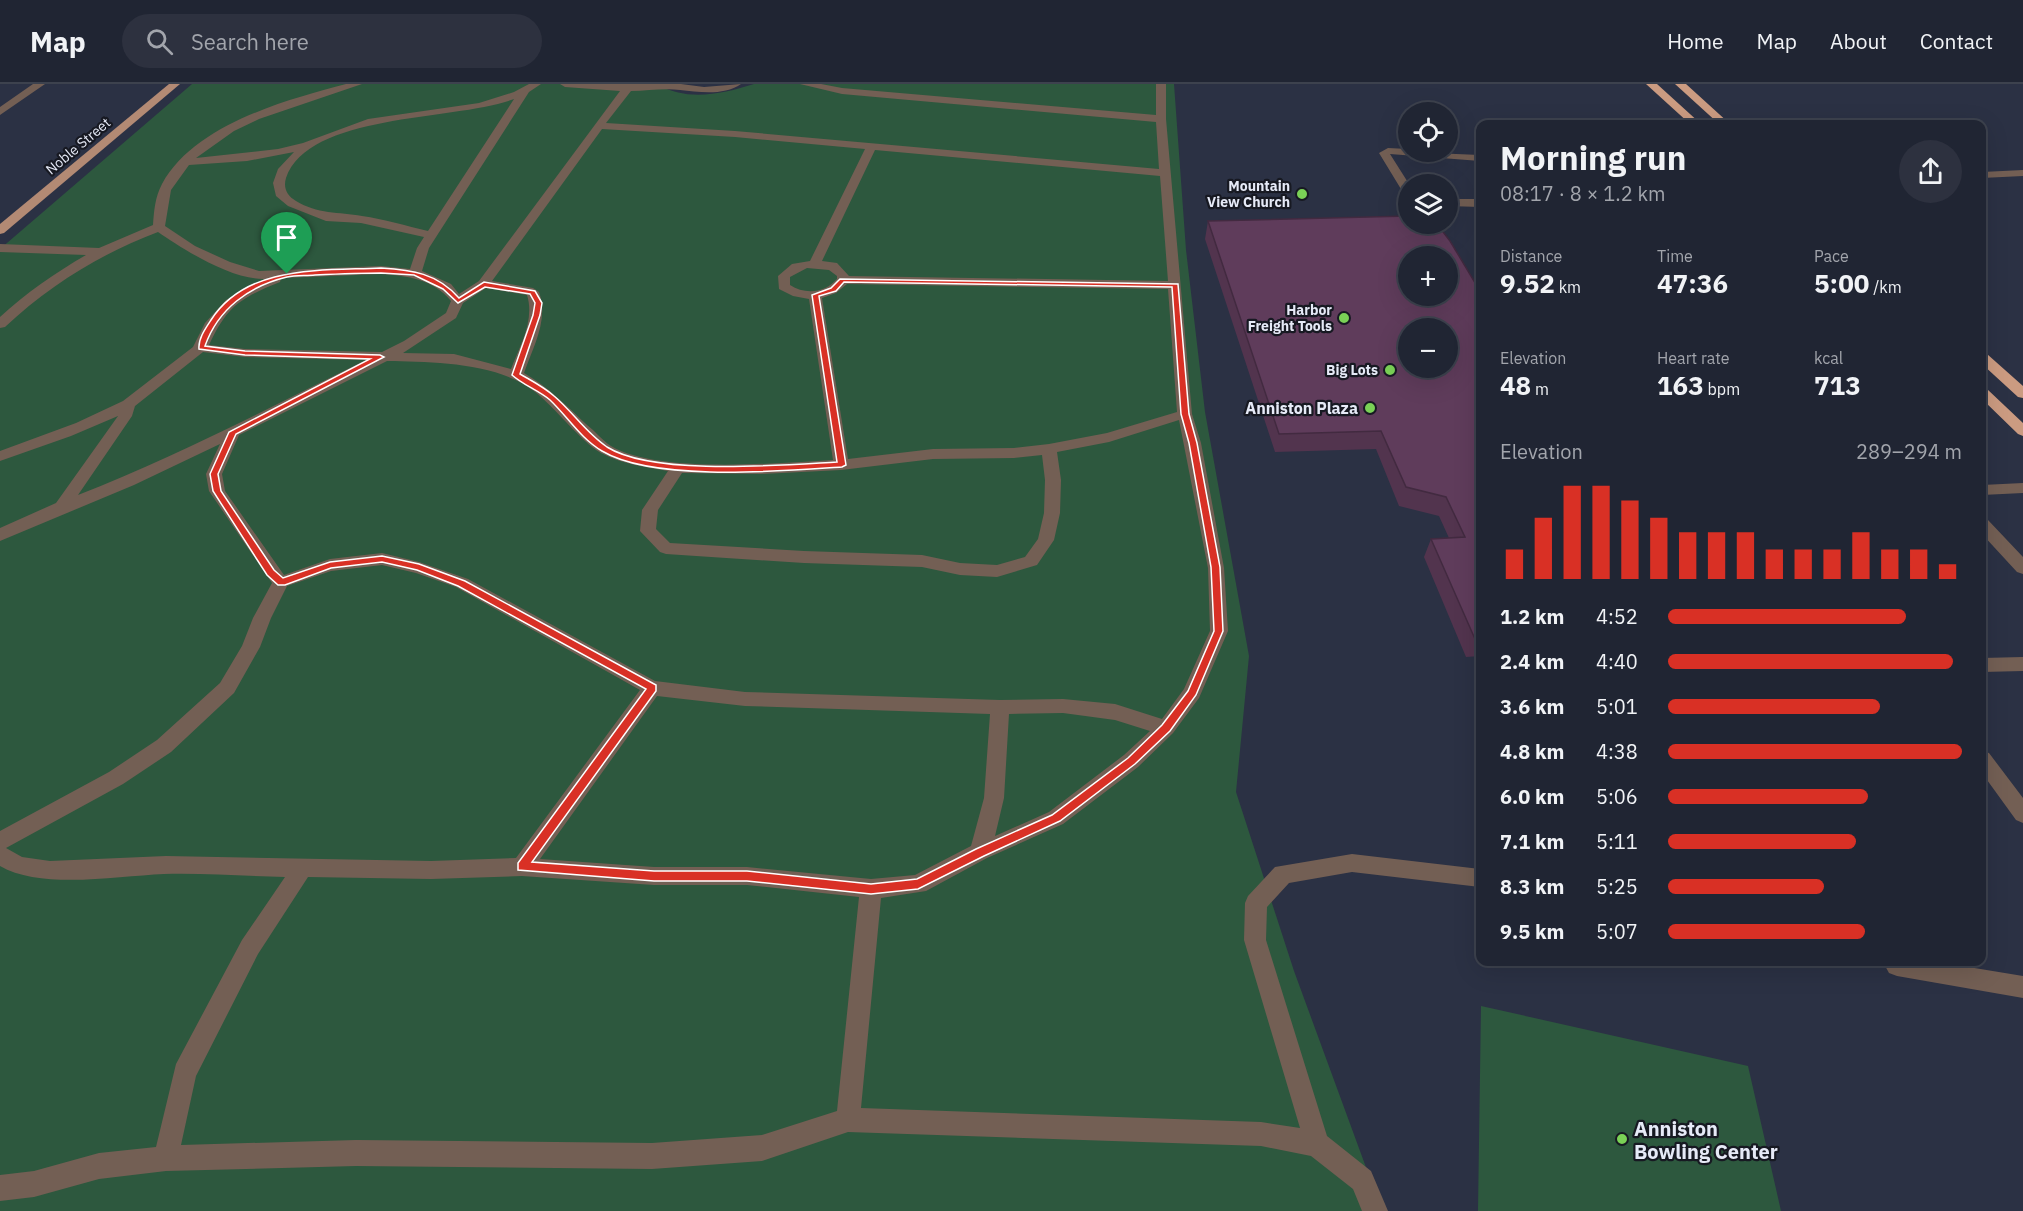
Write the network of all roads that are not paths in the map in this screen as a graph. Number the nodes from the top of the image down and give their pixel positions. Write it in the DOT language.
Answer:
graph roads {
  1 [pos="40,84"];
  2 [pos="175,84"];
  3 [pos="357,84"];
  4 [pos="536,84"];
  5 [pos="565,84"];
  6 [pos="736,84"];
  7 [pos="805,84"];
  8 [pos="1161,84"];
  9 [pos="1651,84"];
  10 [pos="1680,84"];
  11 [pos="676,86"];
  12 [pos="628,88"];
  13 [pos="524,92"];
  14 [pos="0,112"];
  15 [pos="1161,119"];
  16 [pos="1692,120"];
  17 [pos="1720,120"];
  18 [pos="599,126"];
  19 [pos="307,145"];
  20 [pos="872,146"];
  21 [pos="1476,158"];
  22 [pos="185,162"];
  23 [pos="1166,173"];
  24 [pos="2023,173"];
  25 [pos="1986,175"];
  26 [pos="1398,176"];
  27 [pos="1476,202"];
  28 [pos="1458,203"];
  29 [pos="159,227"];
  30 [pos="1,228"];
  31 [pos="432,234"];
  32 [pos="0,248"];
  33 [pos="99,252"];
  34 [pos="815,263"];
  35 [pos="415,273"];
  36 [pos="287,274"];
  37 [pos="843,280"];
  38 [pos="484,285"];
  39 [pos="1175,285"];
  40 [pos="816,295"];
  41 [pos="458,301"];
  42 [pos="0,324"];
  43 [pos="201,348"];
  44 [pos="380,357"];
  45 [pos="1986,361"];
  46 [pos="516,375"];
  47 [pos="2023,394"];
  48 [pos="1986,396"];
  49 [pos="129,403"];
  50 [pos="1185,414"];
  51 [pos="2023,431"];
  52 [pos="233,432"];
  53 [pos="1049,449"];
  54 [pos="0,456"];
  55 [pos="842,465"];
  56 [pos="678,468"];
  57 [pos="2023,488"];
  58 [pos="1986,490"];
  59 [pos="62,507"];
  60 [pos="1986,528"];
  61 [pos="0,535"];
  62 [pos="2023,568"];
  63 [pos="282,582"];
  64 [pos="2023,664"];
  65 [pos="1986,665"];
  66 [pos="652,688"];
  67 [pos="1000,707"];
  68 [pos="1166,728"];
  69 [pos="1986,764"];
  70 [pos="2023,814"];
  71 [pos="0,841"];
  72 [pos="980,852"];
  73 [pos="0,855"];
  74 [pos="303,867"];
  75 [pos="522,867"];
  76 [pos="1476,878"];
  77 [pos="871,889"];
  78 [pos="1908,966"];
  79 [pos="2023,987"];
  80 [pos="848,1120"];
  81 [pos="1317,1143"];
  82 [pos="165,1158"];
  83 [pos="0,1188"];
  84 [pos="1375,1211"];
  1 -- 14 [label="street"];
  2 -- 30 [label="main road, Noble Street"];
  3 -- 22 [label="street"];
  4 -- 13 [label="street"];
  5 -- 12 [label="street"];
  6 -- 11 [label="street"];
  7 -- 15 [label="street"];
  8 -- 15 [label="street"];
  9 -- 16 [label="highway"];
  10 -- 17 [label="highway"];
  11 -- 12 [label="street"];
  12 -- 18 [label="street"];
  13 -- 19 [label="street"];
  13 -- 31 [label="street"];
  15 -- 23 [label="street"];
  18 -- 20 [label="street"];
  18 -- 38 [label="street"];
  19 -- 22 [label="street"];
  19 -- 31 [label="street"];
  20 -- 23 [label="street"];
  20 -- 34 [label="street"];
  21 -- 26 [label="street"];
  22 -- 29 [label="street"];
  23 -- 39 [label="street"];
  24 -- 25 [label="street"];
  27 -- 28 [label="street"];
  29 -- 33 [label="street"];
  29 -- 36 [label="street"];
  31 -- 35 [label="street"];
  32 -- 33 [label="street"];
  33 -- 42 [label="street"];
  34 -- 37 [label="street"];
  34 -- 40 [label="street"];
  35 -- 36 [label="street"];
  35 -- 41 [label="street"];
  36 -- 43 [label="street"];
  37 -- 39 [label="street"];
  37 -- 40 [label="street"];
  38 -- 41 [label="street"];
  38 -- 46 [label="street"];
  39 -- 50 [label="street"];
  40 -- 55 [label="street"];
  41 -- 44 [label="street"];
  43 -- 44 [label="street"];
  43 -- 49 [label="street"];
  44 -- 46 [label="street"];
  44 -- 52 [label="street"];
  45 -- 47 [label="highway"];
  46 -- 56 [label="street"];
  48 -- 51 [label="highway"];
  49 -- 54 [label="street"];
  49 -- 59 [label="street"];
  50 -- 53 [label="street"];
  50 -- 68 [label="street"];
  52 -- 59 [label="street"];
  52 -- 63 [label="street"];
  53 -- 55 [label="street"];
  53 -- 56 [label="street"];
  55 -- 56 [label="street"];
  57 -- 58 [label="street"];
  59 -- 61 [label="street"];
  60 -- 62 [label="street"];
  63 -- 66 [label="street"];
  63 -- 71 [label="street"];
  64 -- 65 [label="street"];
  66 -- 67 [label="street"];
  66 -- 75 [label="street"];
  67 -- 68 [label="street"];
  67 -- 72 [label="street"];
  68 -- 72 [label="street"];
  69 -- 70 [label="street"];
  72 -- 77 [label="street"];
  73 -- 74 [label="street"];
  74 -- 75 [label="street"];
  74 -- 82 [label="street"];
  75 -- 77 [label="street"];
  76 -- 81 [label="street"];
  77 -- 80 [label="street"];
  78 -- 79 [label="street"];
  80 -- 81 [label="street"];
  80 -- 82 [label="street"];
  81 -- 84 [label="street"];
  82 -- 83 [label="street"];
}
